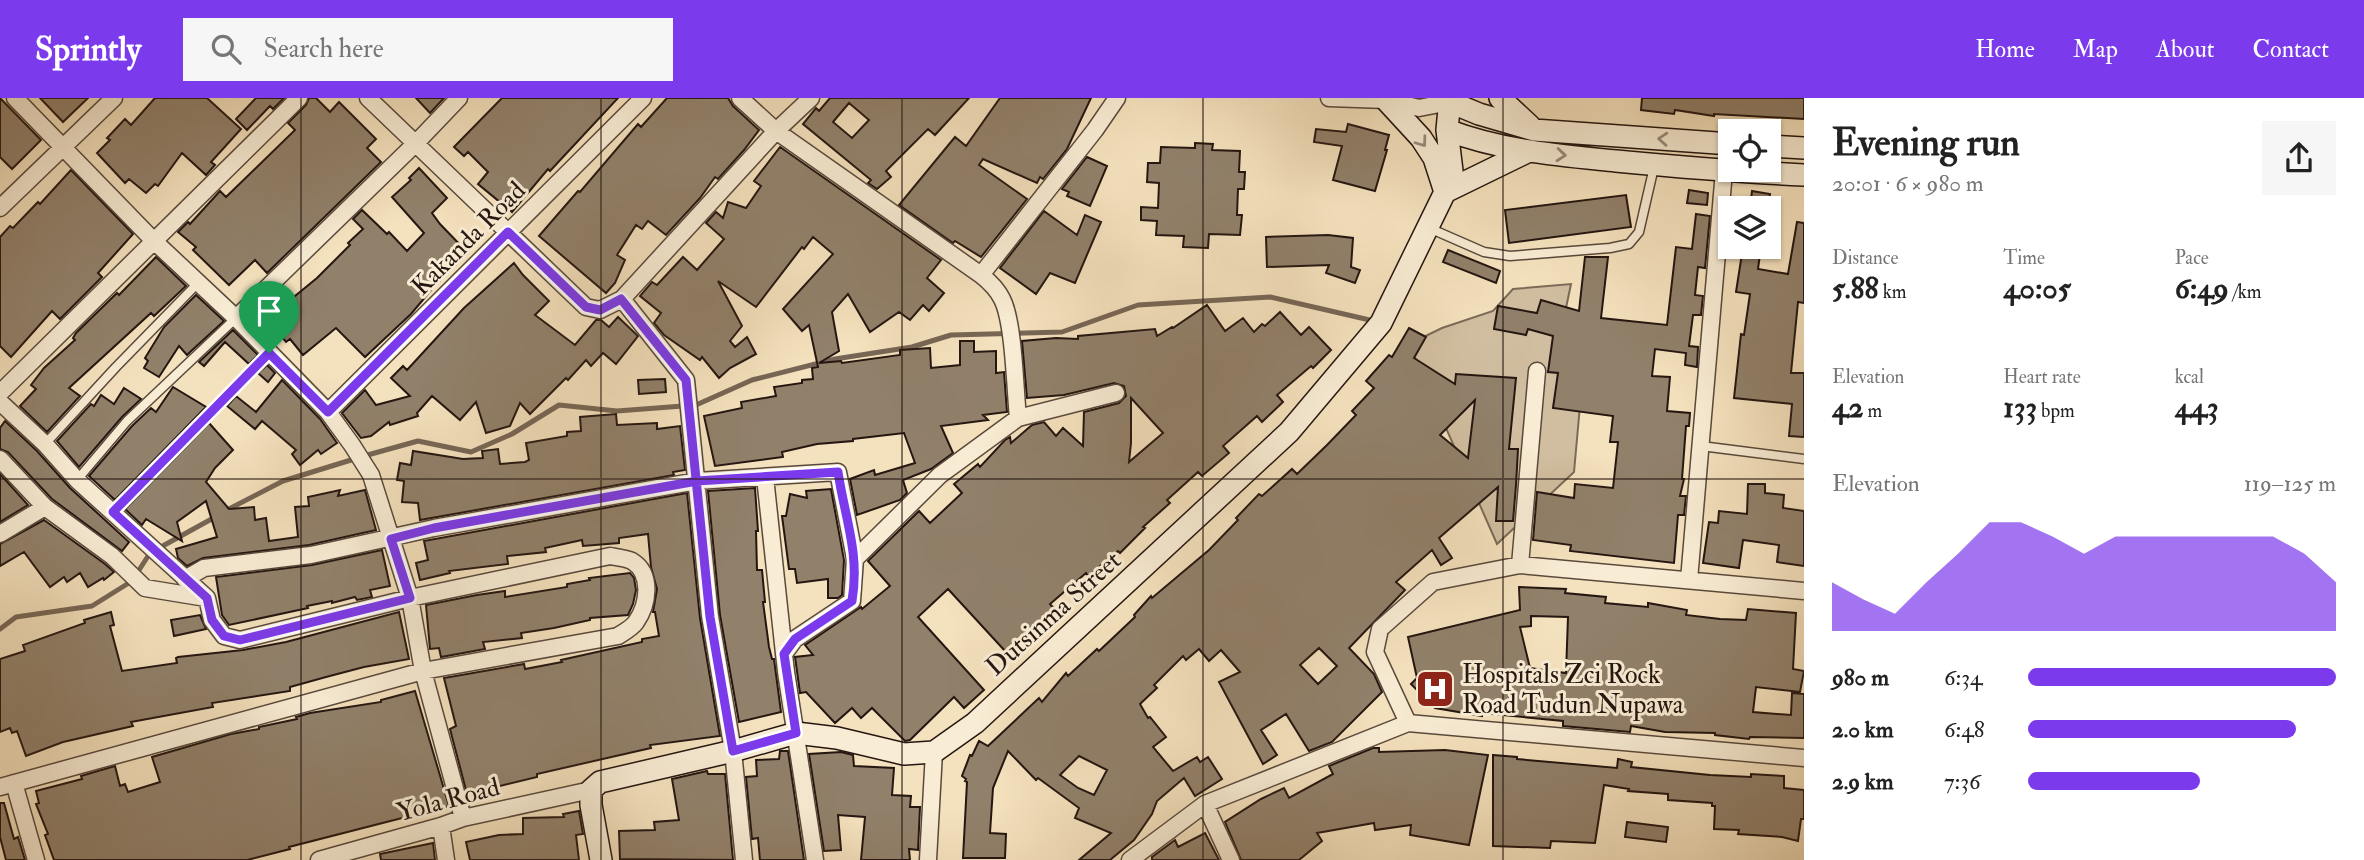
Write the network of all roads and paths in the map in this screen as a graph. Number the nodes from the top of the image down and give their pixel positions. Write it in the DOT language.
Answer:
graph roads {
  1 [pos="15,98"];
  2 [pos="114,98"];
  3 [pos="299,98"];
  4 [pos="368,98"];
  5 [pos="459,98"];
  6 [pos="643,98"];
  7 [pos="740,98"];
  8 [pos="811,98"];
  9 [pos="1117,98"];
  10 [pos="1329,98"];
  11 [pos="1500,98"];
  12 [pos="1387,99"];
  13 [pos="1450,100"];
  14 [pos="1480,106"];
  15 [pos="1419,108"];
  16 [pos="1447,130"];
  17 [pos="1534,130"];
  18 [pos="776,131"];
  19 [pos="1478,142"];
  20 [pos="416,143"];
  21 [pos="1718,143"];
  22 [pos="62,147"];
  23 [pos="1781,147"];
  24 [pos="1804,148"];
  25 [pos="1527,152"];
  26 [pos="1655,164"];
  27 [pos="1718,170"];
  28 [pos="1452,171"];
  29 [pos="1781,174"];
  30 [pos="1804,175"];
  31 [pos="1723,182"];
  32 [pos="1446,192"];
  33 [pos="0,208"];
  34 [pos="1428,228"];
  35 [pos="508,232"];
  36 [pos="154,241"];
  37 [pos="981,275"];
  38 [pos="198,283"];
  39 [pos="621,299"];
  40 [pos="236,318"];
  41 [pos="269,353"];
  42 [pos="1537,370"];
  43 [pos="0,393"];
  44 [pos="1116,393"];
  45 [pos="0,402"];
  46 [pos="328,412"];
  47 [pos="1018,418"];
  48 [pos="45,444"];
  49 [pos="1701,446"];
  50 [pos="0,459"];
  51 [pos="1804,459"];
  52 [pos="765,477"];
  53 [pos="77,480"];
  54 [pos="697,481"];
  55 [pos="45,507"];
  56 [pos="113,512"];
  57 [pos="0,534"];
  58 [pos="391,539"];
  59 [pos="855,559"];
  60 [pos="1520,565"];
  61 [pos="185,579"];
  62 [pos="1689,580"];
  63 [pos="1804,591"];
  64 [pos="207,598"];
  65 [pos="410,598"];
  66 [pos="784,654"];
  67 [pos="423,671"];
  68 [pos="1408,723"];
  69 [pos="796,733"];
  70 [pos="733,751"];
  71 [pos="934,752"];
  72 [pos="1804,758"];
  73 [pos="7,785"];
  74 [pos="592,790"];
  75 [pos="1205,804"];
  76 [pos="463,818"];
  77 [pos="441,826"];
  78 [pos="36,860"];
  79 [pos="319,860"];
  80 [pos="446,860"];
  81 [pos="601,860"];
  82 [pos="744,860"];
  83 [pos="815,860"];
  84 [pos="928,860"];
  85 [pos="1130,860"];
  86 [pos="1231,860"];
  1 -- 22 [label="street"];
  2 -- 22 [label="street"];
  3 -- 36 [label="street"];
  4 -- 20 [label="street"];
  5 -- 20 [label="street"];
  6 -- 35 [label="street, Kakanda Road"];
  7 -- 18 [label="street"];
  8 -- 18 [label="street"];
  9 -- 37 [label="street"];
  10 -- 12 [label="street"];
  11 -- 17 [label="street"];
  12 -- 15 [label="street"];
  12 -- 32 [label="street, one-way"];
  13 -- 14 [label="street"];
  13 -- 15 [label="street"];
  13 -- 16 [label="street, Dutsinma Street"];
  14 -- 17 [label="street"];
  14 -- 19 [label="street"];
  15 -- 16 [label="street"];
  16 -- 19 [label="street"];
  16 -- 28 [label="street, Dutsinma Street"];
  21 -- 17 [label="street, one-way"];
  18 -- 37 [label="street"];
  18 -- 39 [label="street"];
  19 -- 25 [label="street"];
  19 -- 28 [label="street, Dutsinma Street"];
  20 -- 35 [label="street"];
  20 -- 40 [label="street"];
  22 -- 33 [label="street"];
  22 -- 36 [label="street"];
  23 -- 24 [label="street"];
  25 -- 26 [label="street, one-way"];
  25 -- 32 [label="street"];
  26 -- 27 [label="street"];
  26 -- 34 [label="lane"];
  28 -- 32 [label="street, Dutsinma Street"];
  29 -- 30 [label="street"];
  31 -- 49 [label="street"];
  32 -- 34 [label="street, Dutsinma Street"];
  34 -- 71 [label="street, Dutsinma Street"];
  35 -- 39 [label="street"];
  35 -- 46 [label="street, Kakanda Road"];
  36 -- 38 [label="street"];
  36 -- 43 [label="street"];
  37 -- 47 [label="street"];
  38 -- 40 [label="street"];
  38 -- 48 [label="lane"];
  39 -- 54 [label="street"];
  40 -- 41 [label="street"];
  40 -- 53 [label="lane"];
  41 -- 46 [label="street"];
  41 -- 56 [label="lane"];
  42 -- 60 [label="street"];
  44 -- 47 [label="street"];
  45 -- 48 [label="street"];
  46 -- 58 [label="street"];
  47 -- 59 [label="street"];
  48 -- 53 [label="street"];
  49 -- 51 [label="lane"];
  49 -- 62 [label="street"];
  50 -- 55 [label="street"];
  52 -- 54 [label="street"];
  52 -- 59 [label="street"];
  52 -- 66 [label="street"];
  53 -- 56 [label="street"];
  54 -- 58 [label="street"];
  54 -- 70 [label="street"];
  55 -- 57 [label="street"];
  55 -- 64 [label="street"];
  56 -- 61 [label="street"];
  58 -- 61 [label="street"];
  58 -- 65 [label="street"];
  59 -- 66 [label="street"];
  60 -- 62 [label="street"];
  60 -- 68 [label="street"];
  61 -- 64 [label="street"];
  62 -- 63 [label="street"];
  64 -- 65 [label="street"];
  65 -- 67 [label="street"];
  65 -- 67 [label="street"];
  66 -- 69 [label="street"];
  67 -- 73 [label="street"];
  67 -- 76 [label="street"];
  68 -- 72 [label="street"];
  68 -- 75 [label="street"];
  69 -- 70 [label="street"];
  69 -- 71 [label="street"];
  69 -- 83 [label="street"];
  70 -- 74 [label="street"];
  70 -- 82 [label="street"];
  71 -- 84 [label="street"];
  73 -- 78 [label="street"];
  74 -- 76 [label="street, Yola Road"];
  74 -- 81 [label="street"];
  75 -- 85 [label="street"];
  75 -- 86 [label="street"];
  76 -- 77 [label="street, Yola Road"];
  77 -- 79 [label="street, Yola Road"];
  77 -- 80 [label="street"];
}
